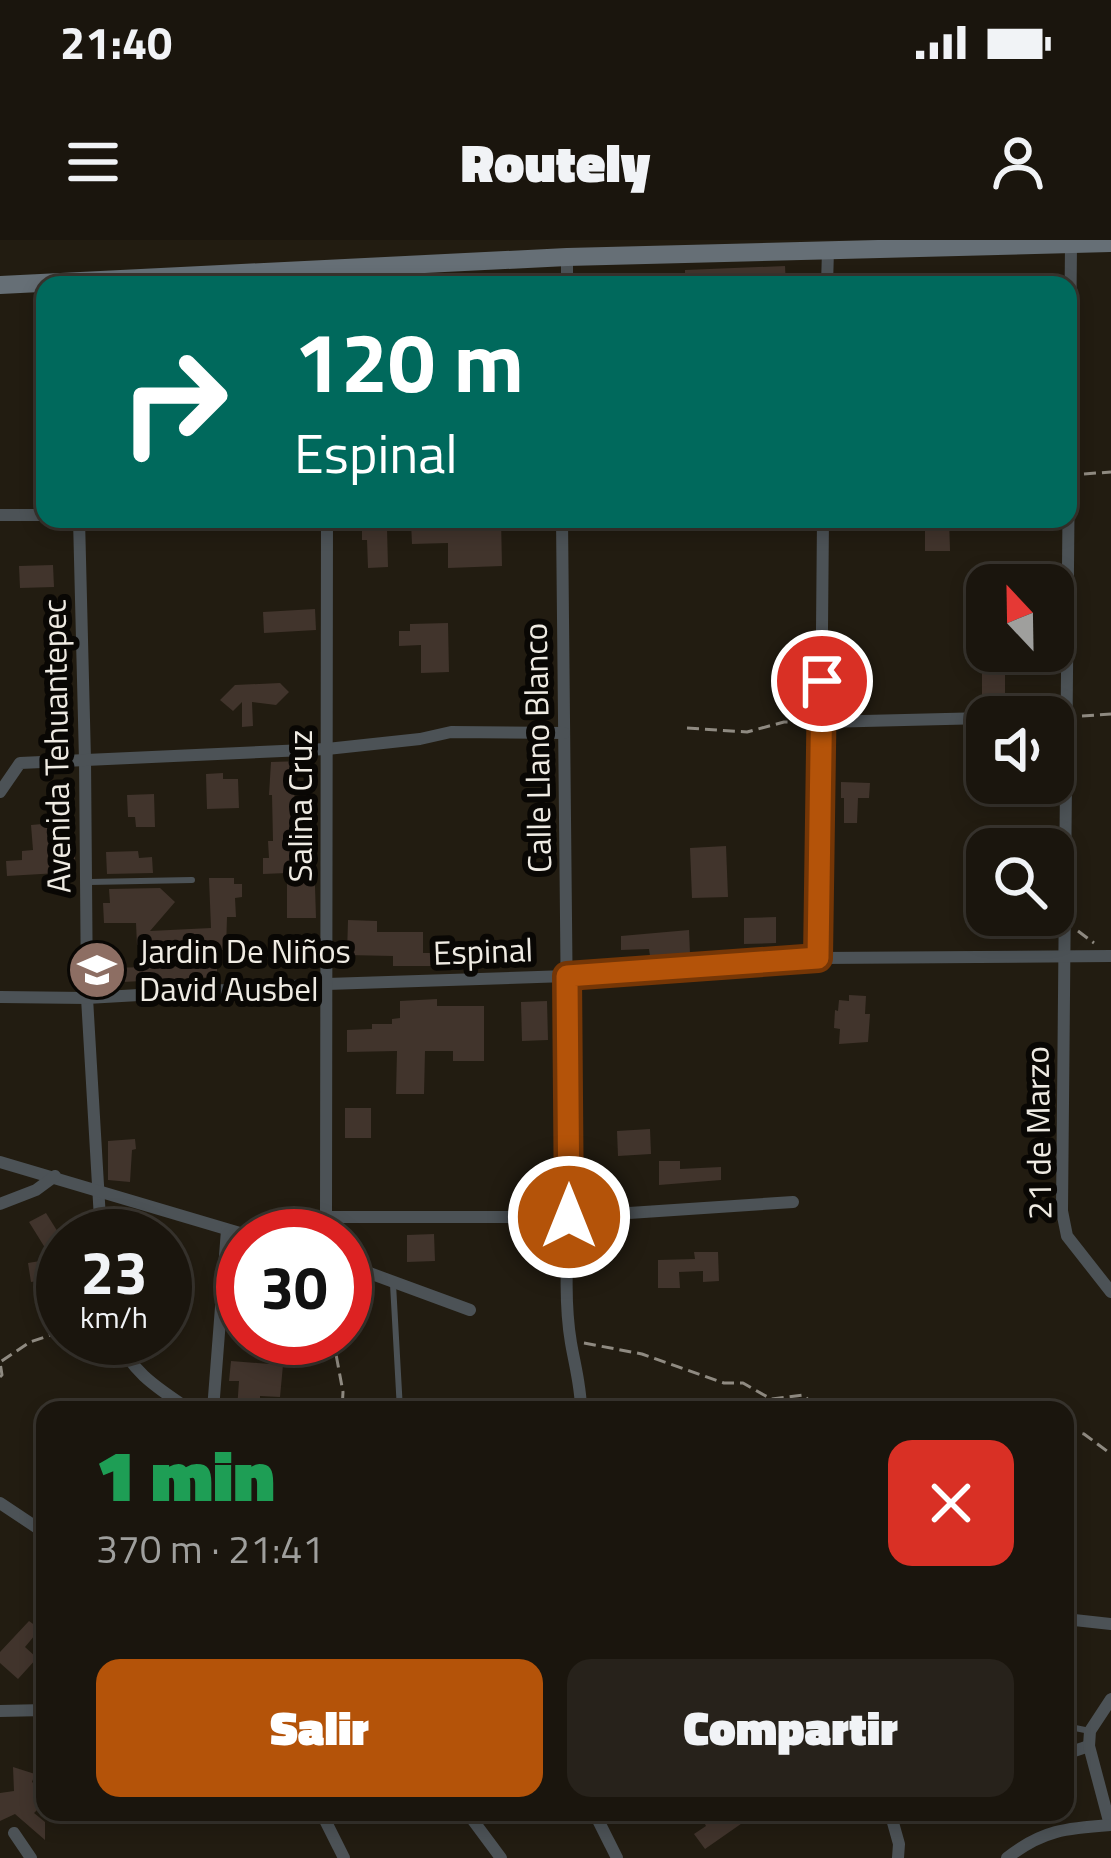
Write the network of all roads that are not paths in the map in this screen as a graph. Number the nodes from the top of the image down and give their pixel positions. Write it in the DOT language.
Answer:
graph roads {
  1 [pos="1111,243"];
  2 [pos="1071,245"];
  3 [pos="828,250"];
  4 [pos="567,257"];
  5 [pos="347,276"];
  6 [pos="566,276"];
  7 [pos="827,276"];
  8 [pos="1071,276"];
  9 [pos="36,284"];
  10 [pos="0,285"];
  11 [pos="0,515"];
  12 [pos="36,515"];
  13 [pos="80,528"];
  14 [pos="327,528"];
  15 [pos="562,528"];
  16 [pos="823,528"];
  17 [pos="1069,528"];
  18 [pos="1068,696"];
  19 [pos="966,719"];
  20 [pos="822,722"];
  21 [pos="564,733"];
  22 [pos="327,749"];
  23 [pos="86,760"];
  24 [pos="0,792"];
  25 [pos="1067,804"];
  26 [pos="192,880"];
  27 [pos="85,883"];
  28 [pos="1111,956"];
  29 [pos="1064,957"];
  30 [pos="818,958"];
  31 [pos="567,976"];
  32 [pos="327,984"];
  33 [pos="0,998"];
  34 [pos="87,998"];
  35 [pos="0,1162"];
  36 [pos="55,1176"];
  37 [pos="96,1189"];
  38 [pos="793,1202"];
  39 [pos="0,1204"];
  40 [pos="98,1209"];
  41 [pos="326,1209"];
  42 [pos="372,1217"];
  43 [pos="569,1217"];
  44 [pos="216,1227"];
  45 [pos="372,1274"];
  46 [pos="392,1281"];
  47 [pos="1111,1292"];
  48 [pos="470,1310"];
  49 [pos="135,1365"];
  50 [pos="216,1365"];
  51 [pos="177,1401"];
  52 [pos="214,1401"];
  53 [pos="399,1401"];
  54 [pos="580,1401"];
  55 [pos="0,1503"];
  56 [pos="36,1526"];
  57 [pos="1074,1620"];
  58 [pos="1111,1624"];
  59 [pos="1111,1699"];
  60 [pos="36,1710"];
  61 [pos="0,1712"];
  62 [pos="1074,1731"];
  63 [pos="1089,1739"];
  64 [pos="1074,1748"];
  65 [pos="326,1821"];
  66 [pos="473,1821"];
  67 [pos="598,1821"];
  68 [pos="893,1821"];
  69 [pos="1110,1826"];
  70 [pos="14,1833"];
  71 [pos="31,1858"];
  72 [pos="344,1858"];
  73 [pos="501,1858"];
  74 [pos="617,1858"];
  75 [pos="898,1858"];
  76 [pos="1007,1858"];
  1 -- 2 [label="main road"];
  2 -- 3 [label="main road"];
  2 -- 8 [label="street, 21 de Marzo"];
  3 -- 4 [label="main road"];
  3 -- 7 [label="street"];
  4 -- 5 [label="main road"];
  4 -- 6 [label="street"];
  9 -- 10 [label="main road"];
  11 -- 12 [label="street"];
  13 -- 23 [label="street, Avenida Tehuantepec"];
  14 -- 22 [label="street, Salina Cruz"];
  15 -- 21 [label="street, Calle Llano Blanco"];
  16 -- 20 [label="street"];
  17 -- 18 [label="street, 21 de Marzo"];
  19 -- 20 [label="street"];
  20 -- 30 [label="street"];
  21 -- 22 [label="street"];
  21 -- 31 [label="street, Calle Llano Blanco"];
  22 -- 23 [label="street"];
  22 -- 32 [label="street, Salina Cruz"];
  23 -- 24 [label="street"];
  23 -- 27 [label="street, Avenida Tehuantepec"];
  25 -- 29 [label="street, 21 de Marzo"];
  26 -- 27 [label="lane"];
  27 -- 34 [label="street, Avenida Tehuantepec"];
  28 -- 29 [label="street, Espinal"];
  29 -- 30 [label="street, Espinal"];
  29 -- 47 [label="street, 21 de Marzo"];
  30 -- 31 [label="street, Espinal"];
  31 -- 32 [label="street, Espinal"];
  31 -- 43 [label="street, Calle Llano Blanco"];
  32 -- 34 [label="street, Espinal"];
  32 -- 41 [label="street, Salina Cruz"];
  33 -- 34 [label="street, Espinal"];
  34 -- 37 [label="street, Avenida Tehuantepec"];
  35 -- 36 [label="street"];
  36 -- 37 [label="street"];
  36 -- 39 [label="street"];
  37 -- 40 [label="street, Avenida Tehuantepec"];
  37 -- 44 [label="street"];
  38 -- 43 [label="street"];
  42 -- 43 [label="street"];
  43 -- 54 [label="street, Calle Llano Blanco"];
  45 -- 46 [label="street"];
  46 -- 48 [label="street"];
  46 -- 53 [label="lane"];
  49 -- 51 [label="street"];
  50 -- 52 [label="street"];
  55 -- 56 [label="street"];
  57 -- 58 [label="street"];
  59 -- 63 [label="street"];
  60 -- 61 [label="street"];
  62 -- 63 [label="lane"];
  63 -- 64 [label="street"];
  63 -- 69 [label="street"];
  65 -- 72 [label="street"];
  66 -- 73 [label="street"];
  67 -- 74 [label="street"];
  68 -- 75 [label="street"];
  69 -- 76 [label="street"];
  70 -- 71 [label="street"];
}
